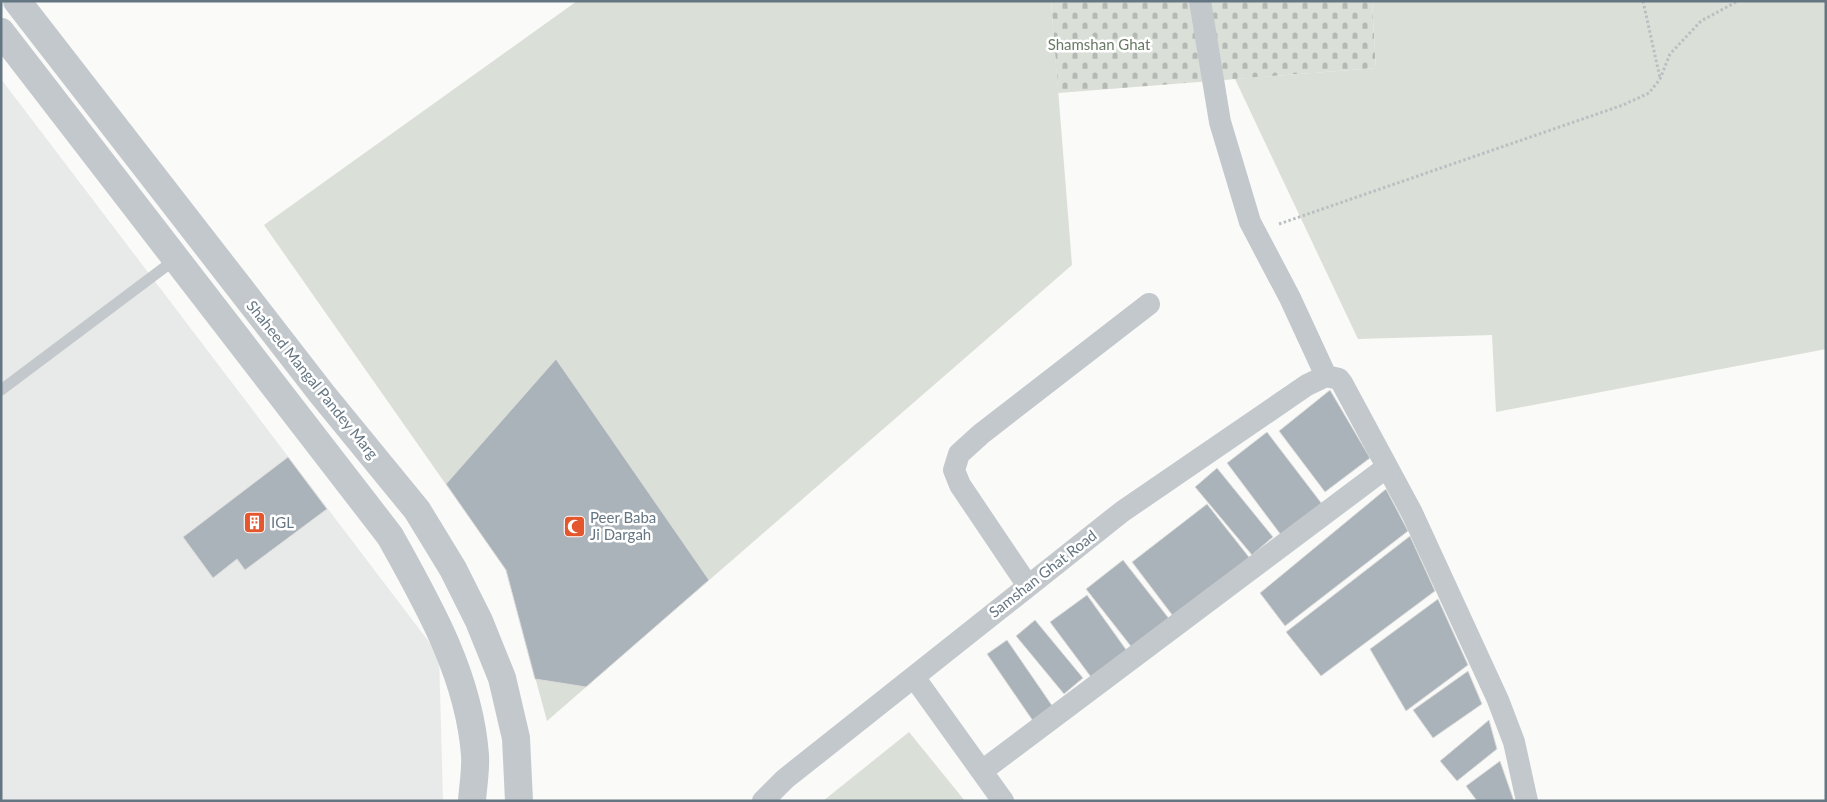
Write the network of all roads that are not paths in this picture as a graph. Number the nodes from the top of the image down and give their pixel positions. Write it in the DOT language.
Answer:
graph roads {
  1 [pos="17,1"];
  2 [pos="1200,1"];
  3 [pos="1,32"];
  4 [pos="177,258"];
  5 [pos="1149,304"];
  6 [pos="1332,377"];
  7 [pos="1,390"];
  8 [pos="1387,467"];
  9 [pos="1028,586"];
  10 [pos="914,677"];
  11 [pos="982,771"];
  12 [pos="472,801"];
  13 [pos="519,801"];
  14 [pos="763,801"];
  15 [pos="1003,801"];
  16 [pos="1527,801"];
  1 -- 13 [label="street, Shaheed Mangal Pandey Marg"];
  2 -- 6 [label="street"];
  3 -- 4 [label="street, Shaheed Mangal Pandey Marg"];
  4 -- 7 [label="lane"];
  4 -- 12 [label="street, Shaheed Mangal Pandey Marg"];
  5 -- 9 [label="street"];
  6 -- 8 [label="street"];
  6 -- 9 [label="street, Samshan Ghat Road"];
  8 -- 11 [label="street"];
  8 -- 16 [label="street"];
  9 -- 10 [label="street, Samshan Ghat Road"];
  10 -- 11 [label="street"];
  10 -- 14 [label="street, Samshan Ghat Road"];
  11 -- 15 [label="street"];
}
